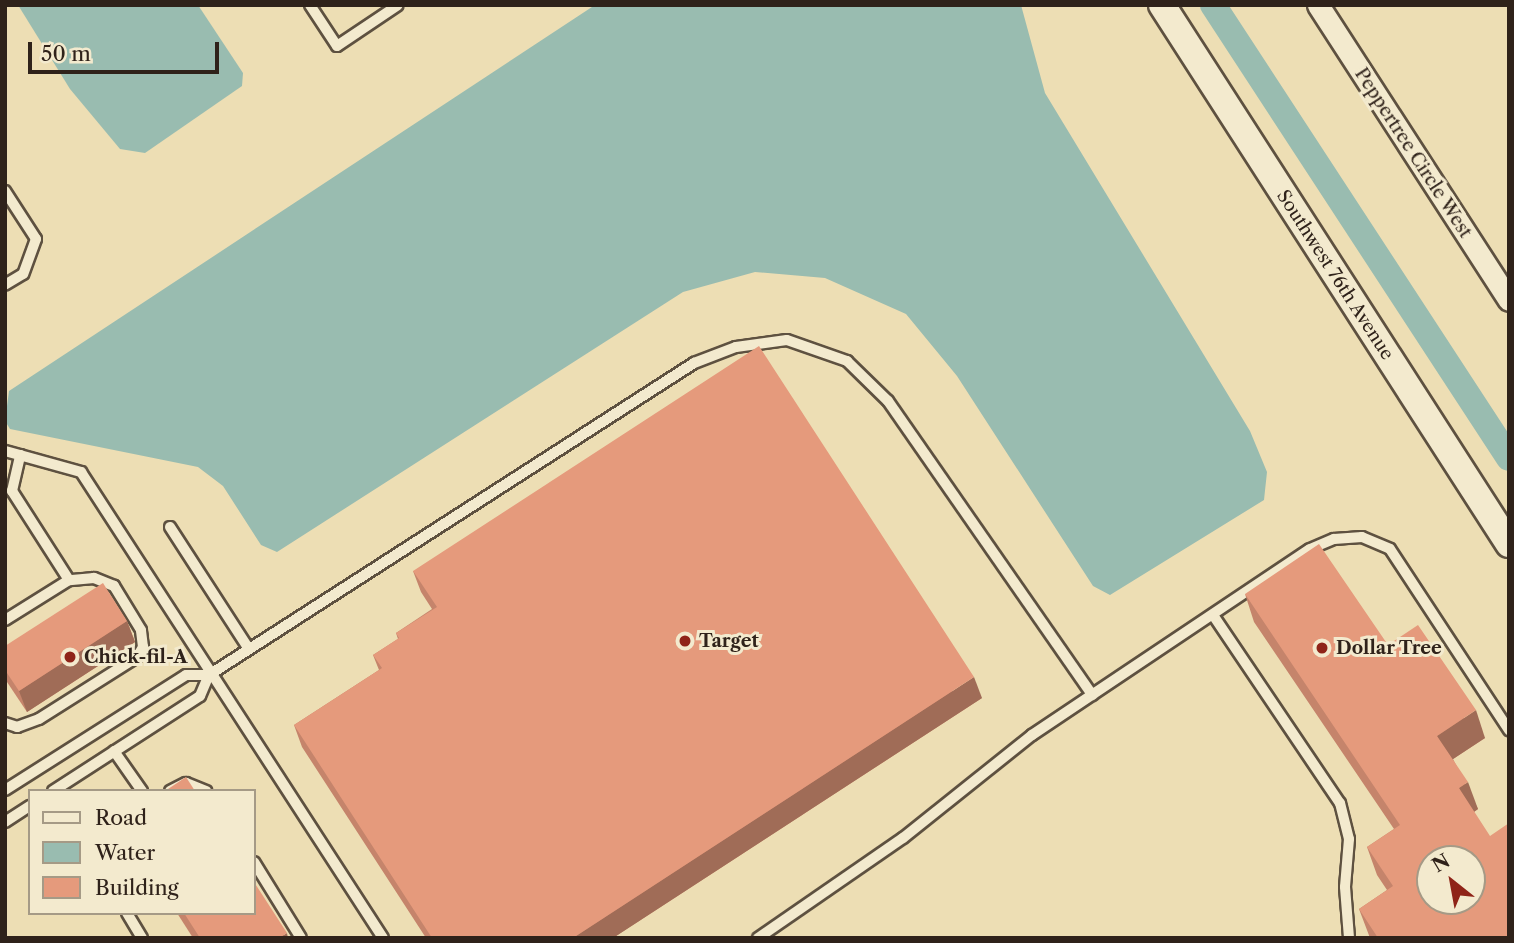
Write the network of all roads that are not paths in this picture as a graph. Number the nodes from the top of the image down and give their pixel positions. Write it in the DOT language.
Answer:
graph roads {
  1 [pos="310,5"];
  2 [pos="398,5"];
  3 [pos="1162,5"];
  4 [pos="1318,5"];
  5 [pos="5,191"];
  6 [pos="5,285"];
  7 [pos="1509,300"];
  8 [pos="5,451"];
  9 [pos="20,455"];
  10 [pos="170,527"];
  11 [pos="1509,544"];
  12 [pos="69,580"];
  13 [pos="1213,615"];
  14 [pos="5,620"];
  15 [pos="249,649"];
  16 [pos="209,675"];
  17 [pos="1092,695"];
  18 [pos="5,723"];
  19 [pos="1509,730"];
  20 [pos="114,751"];
  21 [pos="56,789"];
  22 [pos="141,789"];
  23 [pos="174,789"];
  24 [pos="201,789"];
  25 [pos="5,790"];
  26 [pos="28,807"];
  27 [pos="5,822"];
  28 [pos="256,865"];
  29 [pos="128,915"];
  30 [pos="142,938"];
  31 [pos="301,938"];
  32 [pos="383,938"];
  33 [pos="758,938"];
  34 [pos="1349,938"];
  1 -- 2 [label="lane"];
  3 -- 11 [label="street, Southwest 76th Avenue"];
  4 -- 7 [label="street, Peppertree Circle West"];
  5 -- 6 [label="lane"];
  8 -- 9 [label="lane"];
  9 -- 12 [label="lane"];
  9 -- 16 [label="lane"];
  10 -- 15 [label="lane"];
  12 -- 14 [label="lane"];
  12 -- 18 [label="lane"];
  13 -- 17 [label="lane"];
  13 -- 19 [label="lane"];
  13 -- 34 [label="lane"];
  15 -- 16 [label="lane"];
  15 -- 17 [label="lane"];
  16 -- 20 [label="lane"];
  16 -- 25 [label="lane"];
  16 -- 32 [label="lane"];
  17 -- 33 [label="lane"];
  20 -- 21 [label="lane"];
  20 -- 22 [label="lane"];
  23 -- 24 [label="lane"];
  26 -- 27 [label="lane"];
  28 -- 31 [label="lane"];
  29 -- 30 [label="lane"];
}
